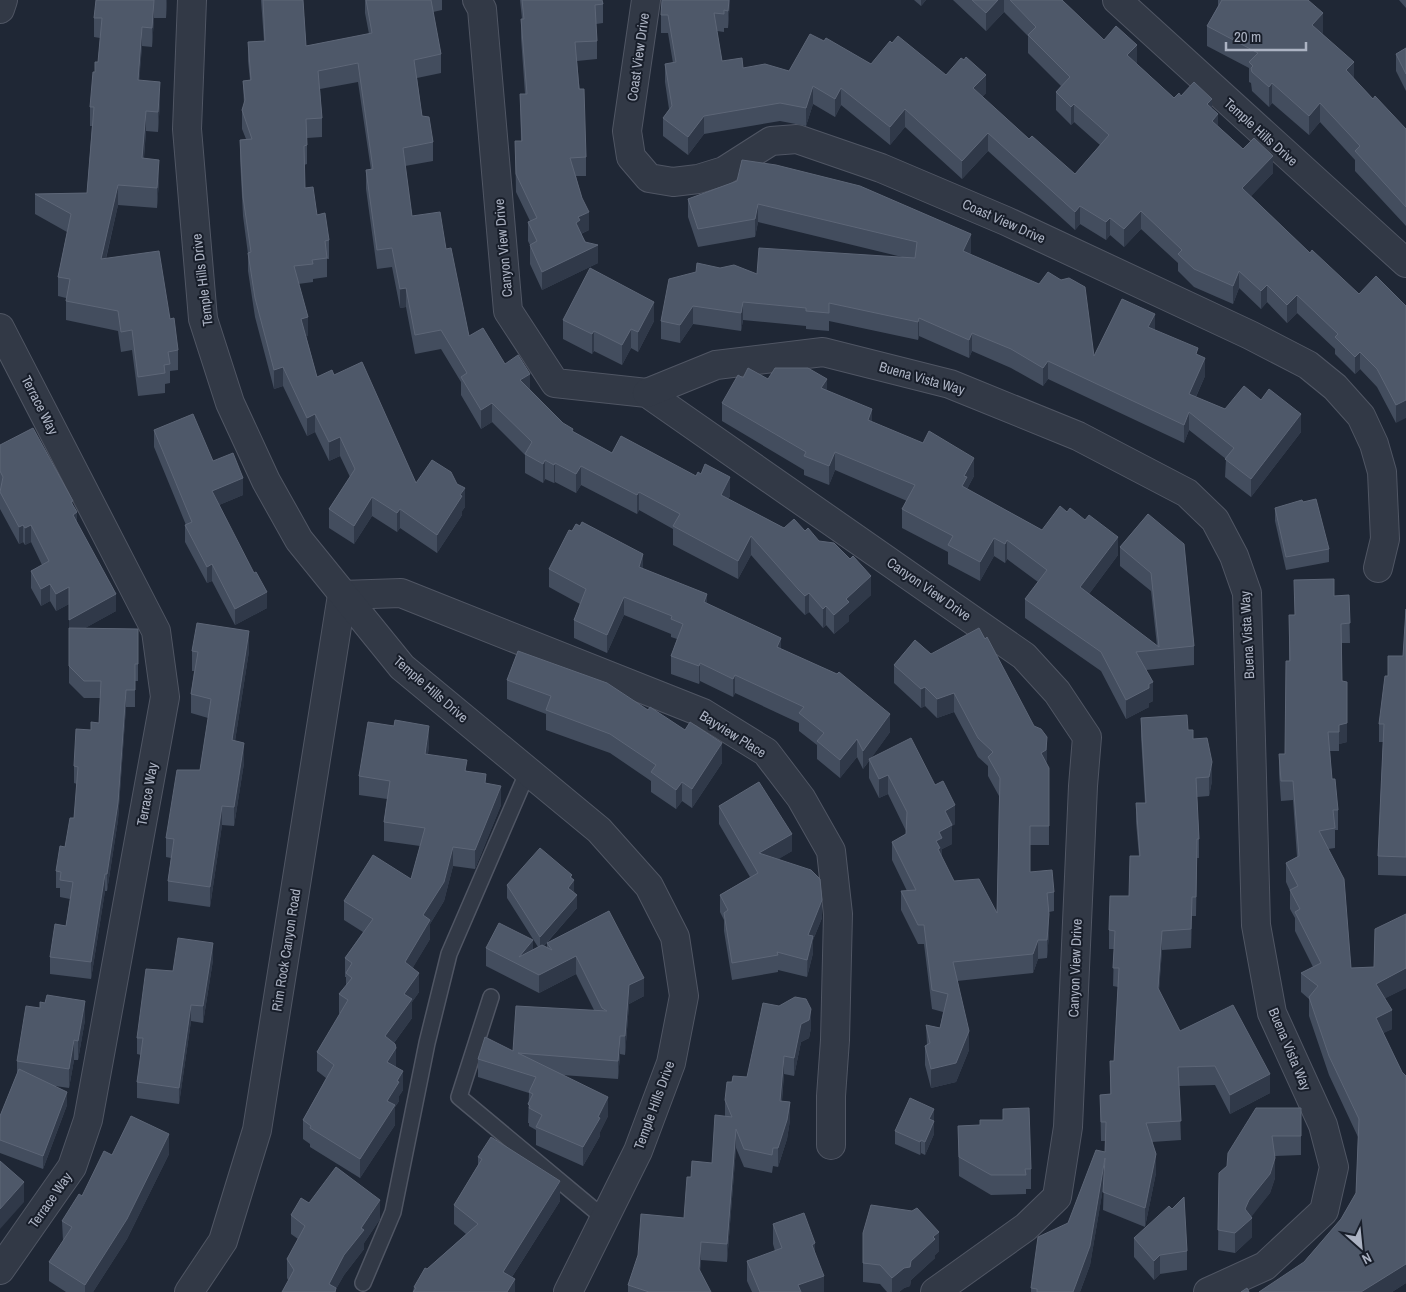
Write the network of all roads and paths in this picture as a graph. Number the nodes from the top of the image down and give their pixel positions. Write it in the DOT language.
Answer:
graph roads {
  1 [pos="3,0"];
  2 [pos="192,0"];
  3 [pos="477,0"];
  4 [pos="646,0"];
  5 [pos="1117,0"];
  6 [pos="0,9"];
  7 [pos="1406,263"];
  8 [pos="0,328"];
  9 [pos="647,394"];
  10 [pos="1378,568"];
  11 [pos="342,595"];
  12 [pos="528,771"];
  13 [pos="491,997"];
  14 [pos="831,1145"];
  15 [pos="604,1218"];
  16 [pos="0,1270"];
  17 [pos="363,1283"];
  18 [pos="189,1292"];
  19 [pos="568,1292"];
  20 [pos="935,1292"];
  21 [pos="1208,1292"];
  1 -- 6 [label="street"];
  2 -- 11 [label="street, Temple Hills Drive"];
  3 -- 9 [label="street, Canyon View Drive"];
  4 -- 10 [label="street, Coast View Drive"];
  5 -- 7 [label="street, Temple Hills Drive"];
  8 -- 16 [label="street, Terrace Way"];
  9 -- 20 [label="street, Canyon View Drive"];
  9 -- 21 [label="street, Buena Vista Way"];
  11 -- 12 [label="street, Temple Hills Drive"];
  11 -- 14 [label="street, Bayview Place"];
  11 -- 18 [label="street, Rim Rock Canyon Road"];
  12 -- 15 [label="street, Temple Hills Drive"];
  12 -- 17 [label="lane"];
  13 -- 15 [label="lane"];
  15 -- 19 [label="street, Temple Hills Drive"];
}
